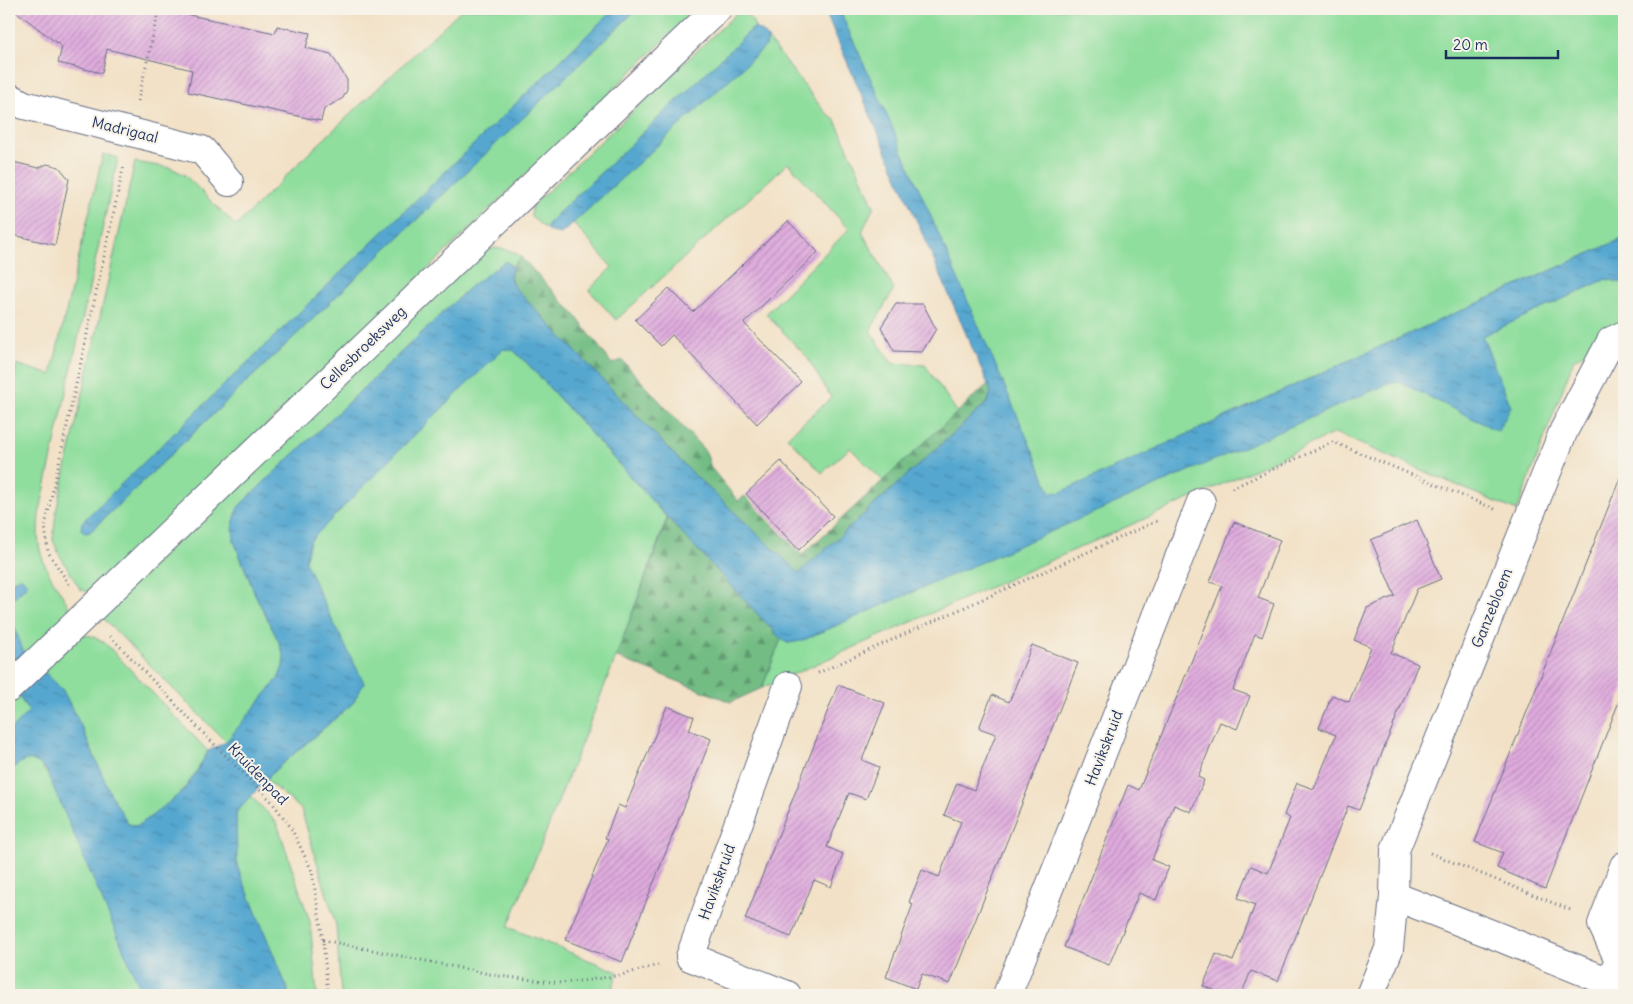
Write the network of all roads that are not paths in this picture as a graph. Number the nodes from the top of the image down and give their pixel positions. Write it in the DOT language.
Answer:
graph roads {
  1 [pos="717,9"];
  2 [pos="9,97"];
  3 [pos="229,182"];
  4 [pos="1624,335"];
  5 [pos="1200,502"];
  6 [pos="788,686"];
  7 [pos="9,688"];
  8 [pos="1624,866"];
  9 [pos="1394,896"];
  10 [pos="1607,989"];
  11 [pos="784,995"];
  12 [pos="1006,995"];
  13 [pos="1370,995"];
  1 -- 7 [label="street, Cellesbroeksweg"];
  2 -- 3 [label="street, Madrigaal"];
  4 -- 9 [label="street, Ganzebloem"];
  5 -- 12 [label="street, Havikskruid"];
  6 -- 11 [label="street, Havikskruid"];
  8 -- 10 [label="street"];
  9 -- 10 [label="street"];
  9 -- 13 [label="street, Ganzebloem"];
}
